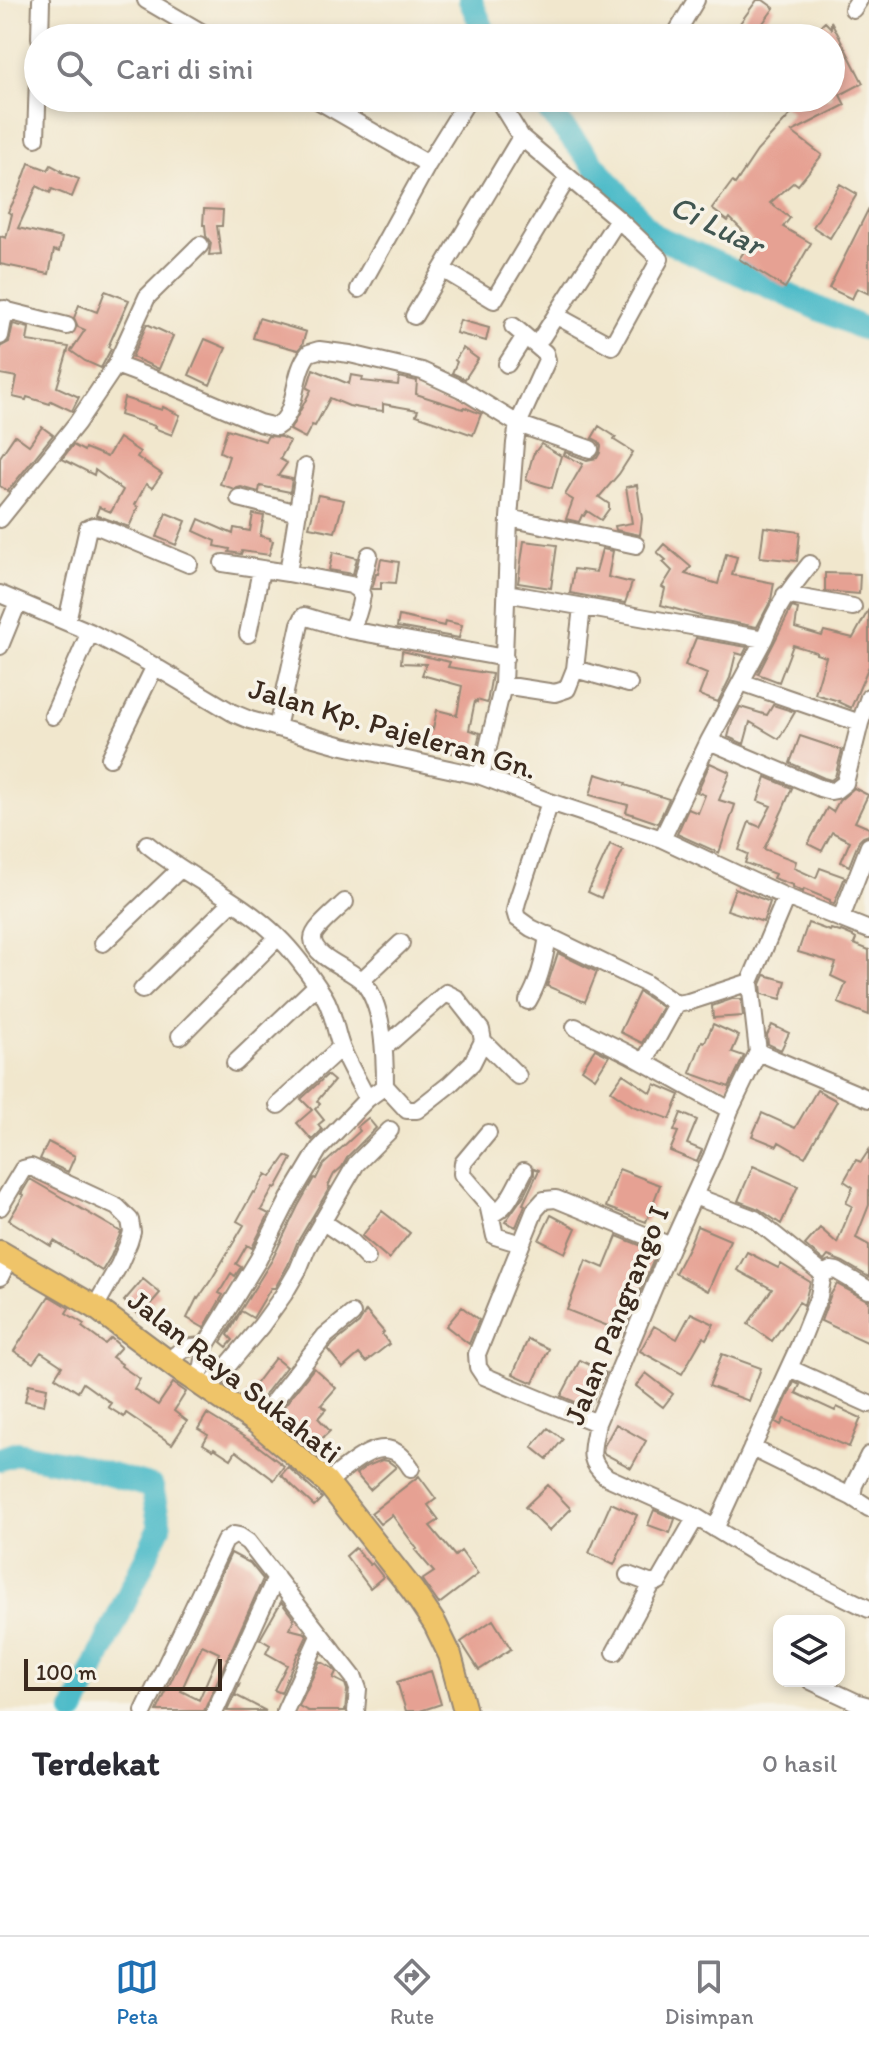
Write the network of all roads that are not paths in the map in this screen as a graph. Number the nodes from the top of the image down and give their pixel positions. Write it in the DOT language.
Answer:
graph roads {
  1 [pos="41,0"];
  2 [pos="146,0"];
  3 [pos="696,0"];
  4 [pos="40,24"];
  5 [pos="187,24"];
  6 [pos="682,24"];
  7 [pos="37,112"];
  8 [pos="338,112"];
  9 [pos="460,112"];
  10 [pos="506,112"];
  11 [pos="521,137"];
  12 [pos="36,138"];
  13 [pos="428,164"];
  14 [pos="568,177"];
  15 [pos="618,219"];
  16 [pos="200,245"];
  17 [pos="442,269"];
  18 [pos="359,289"];
  19 [pos="2,309"];
  20 [pos="414,316"];
  21 [pos="557,316"];
  22 [pos="67,326"];
  23 [pos="527,333"];
  24 [pos="0,336"];
  25 [pos="507,364"];
  26 [pos="116,365"];
  27 [pos="518,424"];
  28 [pos="590,449"];
  29 [pos="305,467"];
  30 [pos="239,498"];
  31 [pos="298,513"];
  32 [pos="509,518"];
  33 [pos="0,519"];
  34 [pos="636,545"];
  35 [pos="369,555"];
  36 [pos="223,563"];
  37 [pos="189,564"];
  38 [pos="810,564"];
  39 [pos="261,570"];
  40 [pos="288,573"];
  41 [pos="360,591"];
  42 [pos="506,593"];
  43 [pos="0,594"];
  44 [pos="785,595"];
  45 [pos="18,602"];
  46 [pos="582,607"];
  47 [pos="853,607"];
  48 [pos="67,621"];
  49 [pos="350,630"];
  50 [pos="90,632"];
  51 [pos="248,634"];
  52 [pos="764,639"];
  53 [pos="0,646"];
  54 [pos="505,658"];
  55 [pos="155,666"];
  56 [pos="575,669"];
  57 [pos="741,682"];
  58 [pos="629,684"];
  59 [pos="503,685"];
  60 [pos="869,697"];
  61 [pos="53,716"];
  62 [pos="860,723"];
  63 [pos="277,728"];
  64 [pos="709,741"];
  65 [pos="110,758"];
  66 [pos="481,776"];
  67 [pos="550,802"];
  68 [pos="662,839"];
  69 [pos="147,844"];
  70 [pos="869,846"];
  71 [pos="180,869"];
  72 [pos="786,897"];
  73 [pos="232,902"];
  74 [pos="345,902"];
  75 [pos="841,918"];
  76 [pos="869,930"];
  77 [pos="548,935"];
  78 [pos="278,937"];
  79 [pos="103,943"];
  80 [pos="401,943"];
  81 [pos="362,980"];
  82 [pos="750,982"];
  83 [pos="316,986"];
  84 [pos="142,990"];
  85 [pos="528,1001"];
  86 [pos="676,1004"];
  87 [pos="575,1027"];
  88 [pos="180,1036"];
  89 [pos="483,1041"];
  90 [pos="341,1047"];
  91 [pos="385,1047"];
  92 [pos="758,1052"];
  93 [pos="644,1062"];
  94 [pos="235,1063"];
  95 [pos="518,1076"];
  96 [pos="385,1086"];
  97 [pos="367,1099"];
  98 [pos="869,1099"];
  99 [pos="278,1105"];
  100 [pos="730,1110"];
  101 [pos="390,1130"];
  102 [pos="488,1133"];
  103 [pos="524,1171"];
  104 [pos="694,1196"];
  105 [pos="0,1207"];
  106 [pos="491,1214"];
  107 [pos="322,1221"];
  108 [pos="521,1244"];
  109 [pos="671,1246"];
  110 [pos="367,1258"];
  111 [pos="3,1262"];
  112 [pos="823,1274"];
  113 [pos="869,1290"];
  114 [pos="95,1307"];
  115 [pos="352,1314"];
  116 [pos="204,1348"];
  117 [pos="168,1361"];
  118 [pos="789,1368"];
  119 [pos="202,1385"];
  120 [pos="869,1404"];
  121 [pos="257,1423"];
  122 [pos="597,1423"];
  123 [pos="752,1448"];
  124 [pos="869,1455"];
  125 [pos="411,1468"];
  126 [pos="327,1482"];
  127 [pos="852,1497"];
  128 [pos="869,1508"];
  129 [pos="696,1517"];
  130 [pos="715,1529"];
  131 [pos="628,1575"];
  132 [pos="276,1577"];
  133 [pos="652,1584"];
  134 [pos="869,1609"];
  135 [pos="320,1634"];
  136 [pos="615,1652"];
  137 [pos="824,1687"];
  138 [pos="869,1706"];
  139 [pos="144,1711"];
  140 [pos="215,1711"];
  141 [pos="285,1711"];
  142 [pos="356,1711"];
  143 [pos="465,1711"];
  1 -- 4 [label="street"];
  2 -- 5 [label="street"];
  3 -- 6 [label="street"];
  7 -- 12 [label="street"];
  8 -- 13 [label="street"];
  9 -- 13 [label="street"];
  10 -- 11 [label="street"];
  11 -- 14 [label="street"];
  11 -- 17 [label="street"];
  13 -- 18 [label="street"];
  14 -- 15 [label="street"];
  14 -- 17 [label="street"];
  15 -- 21 [label="street"];
  15 -- 21 [label="street"];
  16 -- 26 [label="street"];
  17 -- 20 [label="street"];
  19 -- 22 [label="street"];
  19 -- 24 [label="street"];
  21 -- 23 [label="street"];
  23 -- 25 [label="street"];
  23 -- 27 [label="street"];
  26 -- 27 [label="street"];
  26 -- 33 [label="street"];
  27 -- 28 [label="street"];
  27 -- 32 [label="street"];
  29 -- 31 [label="street"];
  30 -- 31 [label="street"];
  31 -- 40 [label="street"];
  32 -- 34 [label="street"];
  32 -- 42 [label="street"];
  35 -- 41 [label="street"];
  36 -- 39 [label="street"];
  37 -- 48 [label="street"];
  38 -- 44 [label="street"];
  39 -- 40 [label="street"];
  39 -- 51 [label="street"];
  40 -- 41 [label="street"];
  41 -- 49 [label="street"];
  42 -- 46 [label="street"];
  42 -- 54 [label="street"];
  43 -- 45 [label="street, Jalan Kp. Pajeleran Gn."];
  44 -- 47 [label="street"];
  44 -- 52 [label="street"];
  45 -- 48 [label="street, Jalan Kp. Pajeleran Gn."];
  45 -- 53 [label="street"];
  46 -- 52 [label="street"];
  46 -- 56 [label="street"];
  48 -- 50 [label="street, Jalan Kp. Pajeleran Gn."];
  49 -- 54 [label="street"];
  49 -- 63 [label="street"];
  50 -- 55 [label="street, Jalan Kp. Pajeleran Gn."];
  50 -- 61 [label="street"];
  52 -- 57 [label="street"];
  54 -- 59 [label="street"];
  55 -- 63 [label="street, Jalan Kp. Pajeleran Gn."];
  55 -- 65 [label="street"];
  56 -- 58 [label="street"];
  56 -- 59 [label="street"];
  57 -- 62 [label="street"];
  57 -- 64 [label="street"];
  59 -- 66 [label="street"];
  60 -- 62 [label="street"];
  62 -- 64 [label="street"];
  63 -- 66 [label="street, Jalan Kp. Pajeleran Gn."];
  64 -- 68 [label="street"];
  66 -- 67 [label="street, Jalan Kp. Pajeleran Gn."];
  67 -- 68 [label="street, Jalan Kp. Pajeleran Gn."];
  67 -- 77 [label="street"];
  68 -- 72 [label="street, Jalan Kp. Pajeleran Gn."];
  69 -- 71 [label="street"];
  70 -- 75 [label="street"];
  71 -- 73 [label="street"];
  71 -- 79 [label="street"];
  72 -- 75 [label="street, Jalan Kp. Pajeleran Gn."];
  72 -- 82 [label="street"];
  73 -- 78 [label="street"];
  73 -- 84 [label="street"];
  74 -- 81 [label="street"];
  75 -- 76 [label="street, Jalan Kp. Pajeleran Gn."];
  77 -- 85 [label="street"];
  77 -- 86 [label="street"];
  78 -- 83 [label="street"];
  78 -- 88 [label="street"];
  80 -- 81 [label="street"];
  81 -- 91 [label="street"];
  82 -- 86 [label="street"];
  82 -- 92 [label="street"];
  83 -- 90 [label="street"];
  83 -- 94 [label="street"];
  86 -- 93 [label="street"];
  87 -- 93 [label="street"];
  89 -- 91 [label="street"];
  89 -- 95 [label="street"];
  89 -- 96 [label="street"];
  90 -- 97 [label="street"];
  90 -- 99 [label="street"];
  91 -- 96 [label="street"];
  92 -- 98 [label="street"];
  92 -- 100 [label="street, Jalan Pangrango I"];
  93 -- 100 [label="street"];
  96 -- 97 [label="street"];
  97 -- 116 [label="street"];
  100 -- 104 [label="street, Jalan Pangrango I"];
  101 -- 107 [label="street"];
  102 -- 106 [label="street"];
  103 -- 106 [label="street"];
  104 -- 109 [label="street, Jalan Pangrango I"];
  104 -- 112 [label="street"];
  105 -- 114 [label="street"];
  106 -- 108 [label="street"];
  107 -- 110 [label="street"];
  107 -- 119 [label="street"];
  108 -- 109 [label="street"];
  108 -- 122 [label="street"];
  109 -- 122 [label="street, Jalan Pangrango I"];
  111 -- 114 [label="main road, Jalan Raya Sukahati"];
  112 -- 113 [label="street"];
  112 -- 118 [label="street"];
  114 -- 117 [label="main road, Jalan Raya Sukahati"];
  115 -- 121 [label="street"];
  116 -- 117 [label="street"];
  116 -- 119 [label="street"];
  117 -- 119 [label="main road, Jalan Raya Sukahati"];
  118 -- 120 [label="street"];
  118 -- 123 [label="street"];
  119 -- 121 [label="main road, Jalan Raya Sukahati"];
  121 -- 126 [label="main road, Jalan Raya Sukahati"];
  122 -- 129 [label="street, Jalan Pangrango I"];
  123 -- 127 [label="street"];
  123 -- 130 [label="street"];
  124 -- 127 [label="street"];
  125 -- 126 [label="street"];
  126 -- 143 [label="main road, Jalan Raya Sukahati"];
  127 -- 128 [label="street"];
  129 -- 130 [label="street, Jalan Pangrango I"];
  129 -- 133 [label="street"];
  130 -- 134 [label="street, Jalan Pangrango I"];
  131 -- 133 [label="street"];
  132 -- 135 [label="street"];
  132 -- 139 [label="street"];
  132 -- 140 [label="street"];
  133 -- 136 [label="street"];
  135 -- 141 [label="street"];
  135 -- 142 [label="street"];
  137 -- 138 [label="street"];
}
